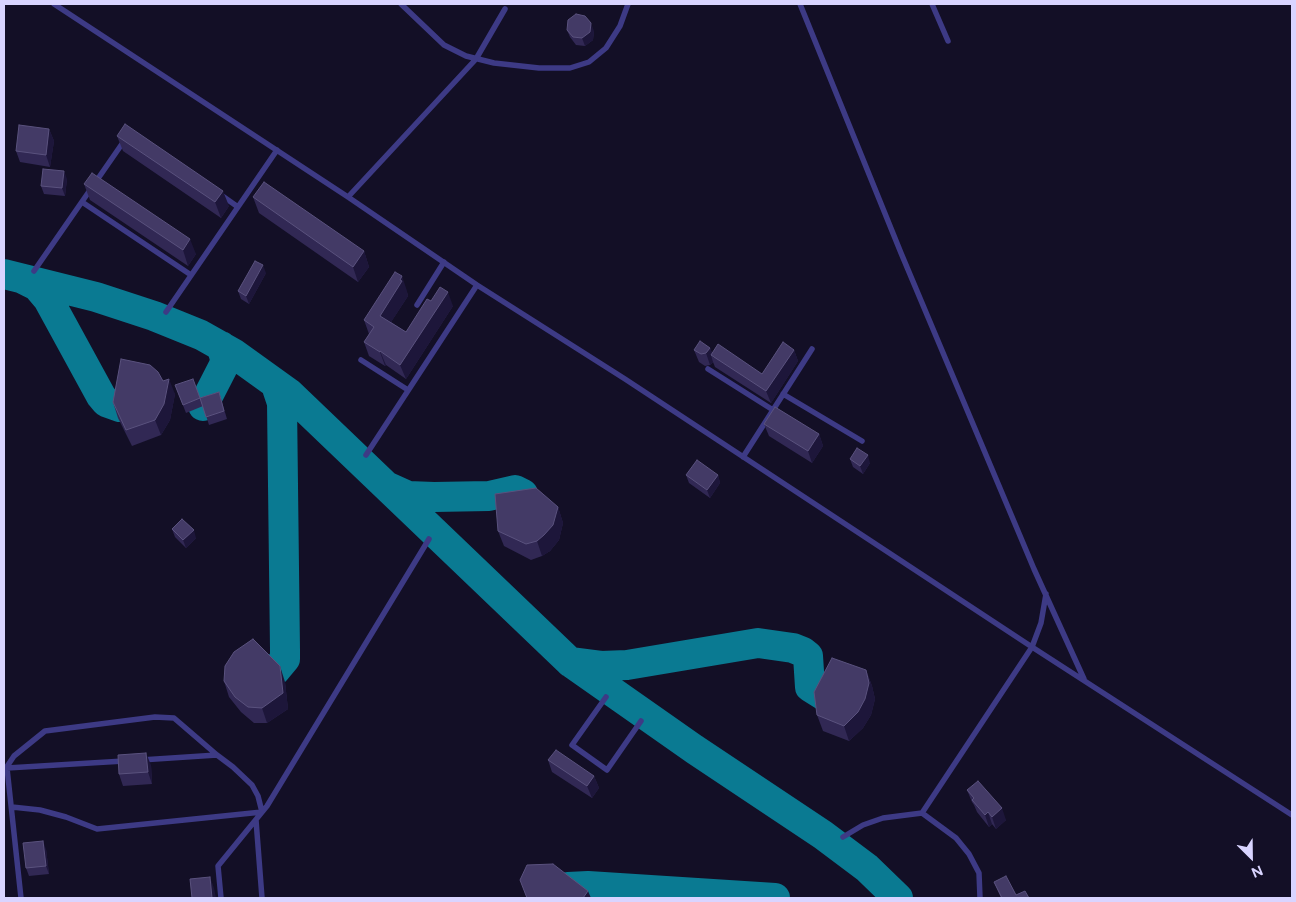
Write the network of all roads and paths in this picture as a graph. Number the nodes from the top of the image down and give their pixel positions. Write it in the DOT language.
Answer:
graph roads {
  1 [pos="54,4"];
  2 [pos="401,4"];
  3 [pos="628,4"];
  4 [pos="800,4"];
  5 [pos="932,4"];
  6 [pos="505,9"];
  7 [pos="948,41"];
  8 [pos="476,59"];
  9 [pos="130,132"];
  10 [pos="277,150"];
  11 [pos="215,191"];
  12 [pos="348,197"];
  13 [pos="82,202"];
  14 [pos="238,207"];
  15 [pos="444,262"];
  16 [pos="34,271"];
  17 [pos="191,275"];
  18 [pos="477,285"];
  19 [pos="417,305"];
  20 [pos="166,312"];
  21 [pos="812,349"];
  22 [pos="361,360"];
  23 [pos="708,370"];
  24 [pos="408,390"];
  25 [pos="783,394"];
  26 [pos="773,410"];
  27 [pos="862,441"];
  28 [pos="366,455"];
  29 [pos="743,457"];
  30 [pos="429,539"];
  31 [pos="1046,594"];
  32 [pos="1032,647"];
  33 [pos="1084,679"];
  34 [pos="606,697"];
  35 [pos="641,721"];
  36 [pos="217,755"];
  37 [pos="5,769"];
  38 [pos="12,806"];
  39 [pos="262,812"];
  40 [pos="922,813"];
  41 [pos="1292,815"];
  42 [pos="256,820"];
  43 [pos="843,837"];
  44 [pos="21,898"];
  45 [pos="221,898"];
  46 [pos="262,898"];
  47 [pos="980,898"];
  1 -- 10 [label="lane"];
  2 -- 8 [label="lane"];
  3 -- 8 [label="lane"];
  4 -- 31 [label="lane"];
  5 -- 7 [label="lane"];
  6 -- 8 [label="lane"];
  8 -- 12 [label="lane"];
  9 -- 13 [label="lane"];
  10 -- 12 [label="lane"];
  10 -- 14 [label="lane"];
  11 -- 14 [label="lane"];
  12 -- 15 [label="lane"];
  13 -- 16 [label="lane"];
  13 -- 17 [label="lane"];
  14 -- 17 [label="lane"];
  15 -- 18 [label="lane"];
  15 -- 19 [label="lane"];
  17 -- 20 [label="lane"];
  18 -- 24 [label="lane"];
  18 -- 29 [label="lane"];
  21 -- 25 [label="lane"];
  22 -- 24 [label="lane"];
  23 -- 26 [label="lane"];
  24 -- 28 [label="lane"];
  25 -- 26 [label="lane"];
  25 -- 27 [label="lane"];
  26 -- 29 [label="lane"];
  29 -- 32 [label="lane"];
  30 -- 39 [label="lane"];
  31 -- 32 [label="lane"];
  31 -- 33 [label="lane"];
  32 -- 33 [label="lane"];
  32 -- 40 [label="lane"];
  33 -- 41 [label="lane"];
  34 -- 35 [label="lane"];
  36 -- 37 [label="lane"];
  36 -- 37 [label="lane"];
  36 -- 39 [label="lane"];
  37 -- 38 [label="lane"];
  38 -- 39 [label="lane"];
  38 -- 44 [label="lane"];
  39 -- 42 [label="lane"];
  40 -- 43 [label="lane"];
  40 -- 47 [label="lane"];
  42 -- 45 [label="lane"];
  42 -- 46 [label="lane"];
}
